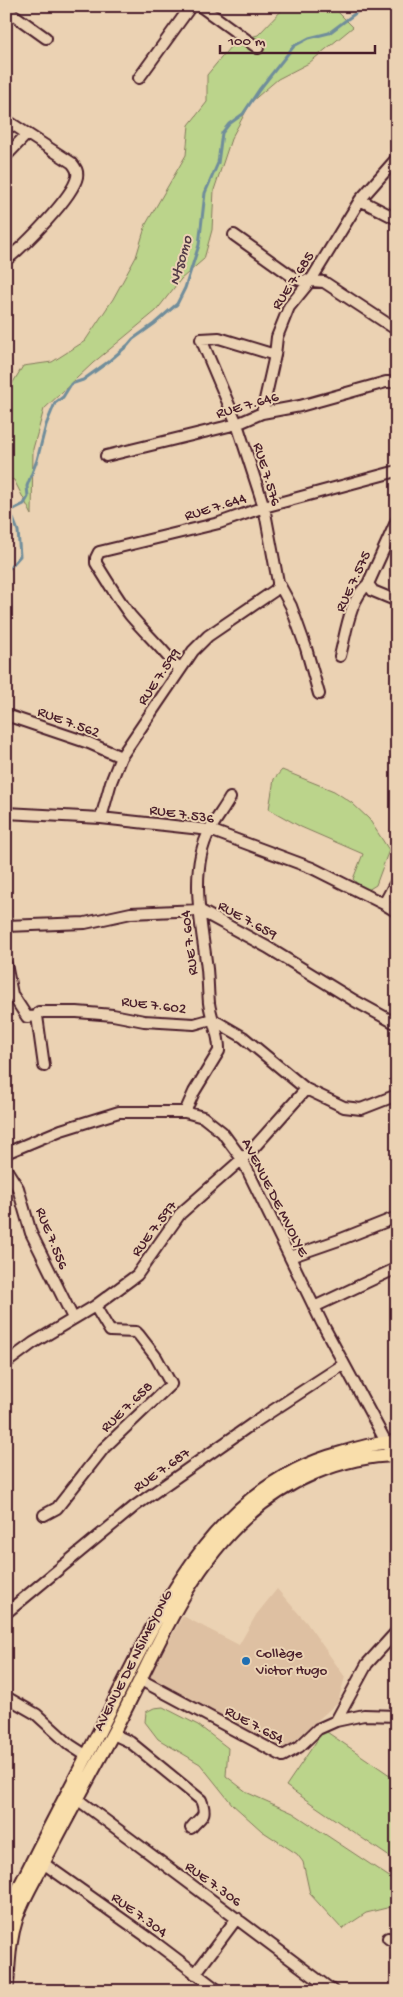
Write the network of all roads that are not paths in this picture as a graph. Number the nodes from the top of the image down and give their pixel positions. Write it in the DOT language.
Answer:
graph roads {
  1 [pos="191,6"];
  2 [pos="200,6"];
  3 [pos="8,15"];
  4 [pos="46,38"];
  5 [pos="258,48"];
  6 [pos="140,78"];
  7 [pos="6,120"];
  8 [pos="27,134"];
  9 [pos="6,156"];
  10 [pos="397,158"];
  11 [pos="360,200"];
  12 [pos="397,219"];
  13 [pos="234,235"];
  14 [pos="6,260"];
  15 [pos="311,280"];
  16 [pos="397,330"];
  17 [pos="275,356"];
  18 [pos="397,382"];
  19 [pos="262,412"];
  20 [pos="237,424"];
  21 [pos="106,456"];
  22 [pos="397,471"];
  23 [pos="264,507"];
  24 [pos="397,520"];
  25 [pos="278,582"];
  26 [pos="368,584"];
  27 [pos="397,601"];
  28 [pos="340,656"];
  29 [pos="179,670"];
  30 [pos="319,694"];
  31 [pos="6,715"];
  32 [pos="121,757"];
  33 [pos="230,798"];
  34 [pos="6,813"];
  35 [pos="102,818"];
  36 [pos="210,830"];
  37 [pos="397,880"];
  38 [pos="384,904"];
  39 [pos="199,910"];
  40 [pos="397,912"];
  41 [pos="6,926"];
  42 [pos="6,964"];
  43 [pos="37,1016"];
  44 [pos="212,1019"];
  45 [pos="397,1024"];
  46 [pos="44,1066"];
  47 [pos="306,1089"];
  48 [pos="397,1095"];
  49 [pos="185,1112"];
  50 [pos="6,1153"];
  51 [pos="242,1159"];
  52 [pos="6,1169"];
  53 [pos="397,1217"];
  54 [pos="290,1257"];
  55 [pos="397,1268"];
  56 [pos="95,1306"];
  57 [pos="314,1307"];
  58 [pos="73,1318"];
  59 [pos="6,1363"];
  60 [pos="344,1364"];
  61 [pos="391,1442"];
  62 [pos="394,1455"];
  63 [pos="44,1515"];
  64 [pos="6,1613"];
  65 [pos="397,1631"];
  66 [pos="139,1678"];
  67 [pos="8,1698"];
  68 [pos="397,1716"];
  69 [pos="336,1721"];
  70 [pos="113,1734"];
  71 [pos="86,1756"];
  72 [pos="77,1799"];
  73 [pos="191,1828"];
  74 [pos="43,1863"];
  75 [pos="6,1915"];
  76 [pos="237,1918"];
  77 [pos="195,1974"];
  78 [pos="10,1986"];
  79 [pos="219,1991"];
  80 [pos="334,1991"];
  1 -- 6 [label="street"];
  2 -- 5 [label="street"];
  3 -- 4 [label="street"];
  7 -- 8 [label="street"];
  8 -- 9 [label="street"];
  8 -- 14 [label="street"];
  10 -- 11 [label="street, RUE 7.685"];
  11 -- 12 [label="street"];
  11 -- 15 [label="street, RUE 7.685"];
  13 -- 15 [label="street"];
  15 -- 16 [label="street"];
  15 -- 17 [label="street, RUE 7.685"];
  17 -- 19 [label="street, RUE 7.685"];
  17 -- 20 [label="street, RUE 7.576"];
  18 -- 19 [label="street, RUE 7.646"];
  19 -- 20 [label="street, RUE 7.646"];
  20 -- 21 [label="street, RUE 7.646"];
  20 -- 23 [label="street, RUE 7.576"];
  22 -- 23 [label="street, RUE 7.644"];
  23 -- 25 [label="street, RUE 7.576"];
  23 -- 29 [label="street, RUE 7.644"];
  24 -- 26 [label="street, RUE 7.575"];
  25 -- 29 [label="street, RUE 7.599"];
  25 -- 30 [label="street, RUE 7.576"];
  26 -- 27 [label="street"];
  26 -- 28 [label="street, RUE 7.575"];
  29 -- 32 [label="street, RUE 7.599"];
  31 -- 32 [label="street, RUE 7.562"];
  32 -- 35 [label="street, RUE 7.599"];
  33 -- 36 [label="street, RUE 7.604"];
  34 -- 35 [label="street, RUE 7.536"];
  35 -- 36 [label="street, RUE 7.536"];
  36 -- 38 [label="street, RUE 7.536"];
  36 -- 39 [label="street, RUE 7.604"];
  37 -- 38 [label="street"];
  38 -- 40 [label="street, RUE 7.536"];
  39 -- 41 [label="street, RUE 7.659"];
  39 -- 44 [label="street, RUE 7.604"];
  39 -- 45 [label="street, RUE 7.659"];
  42 -- 43 [label="street"];
  43 -- 44 [label="street, RUE 7.602"];
  43 -- 46 [label="street"];
  44 -- 47 [label="street"];
  44 -- 49 [label="street, RUE 7.604"];
  47 -- 48 [label="street"];
  47 -- 51 [label="street, RUE 7.597"];
  49 -- 50 [label="street, AVENUE DE MVOLYE"];
  49 -- 51 [label="street, AVENUE DE MVOLYE"];
  51 -- 54 [label="street, AVENUE DE MVOLYE"];
  51 -- 56 [label="street, RUE 7.597"];
  52 -- 58 [label="street, RUE 7.556"];
  53 -- 54 [label="street"];
  54 -- 57 [label="street, AVENUE DE MVOLYE"];
  55 -- 57 [label="street"];
  56 -- 58 [label="street, RUE 7.597"];
  56 -- 63 [label="street, RUE 7.658"];
  57 -- 60 [label="street, AVENUE DE MVOLYE"];
  58 -- 59 [label="street, RUE 7.597"];
  60 -- 61 [label="street, AVENUE DE MVOLYE"];
  60 -- 64 [label="street, RUE 7.687"];
  61 -- 62 [label="street, AVENUE DE MVOLYE"];
  61 -- 71 [label="main road, AVENUE DE NSIMEYONG"];
  62 -- 66 [label="main road, AVENUE DE NSIMEYONG"];
  65 -- 69 [label="street"];
  66 -- 69 [label="street, RUE 7.654"];
  66 -- 70 [label="main road, AVENUE DE NSIMEYONG"];
  67 -- 71 [label="street"];
  68 -- 69 [label="street"];
  70 -- 72 [label="main road, AVENUE DE NSIMEYONG"];
  70 -- 73 [label="street"];
  71 -- 75 [label="main road, AVENUE DE NSIMEYONG"];
  72 -- 74 [label="main road, AVENUE DE NSIMEYONG"];
  72 -- 76 [label="street, RUE 7.306"];
  74 -- 77 [label="street, RUE 7.304"];
  74 -- 78 [label="main road, AVENUE DE NSIMEYONG"];
  76 -- 77 [label="street"];
  76 -- 80 [label="street, RUE 7.306"];
  77 -- 79 [label="street, RUE 7.304"];
}
